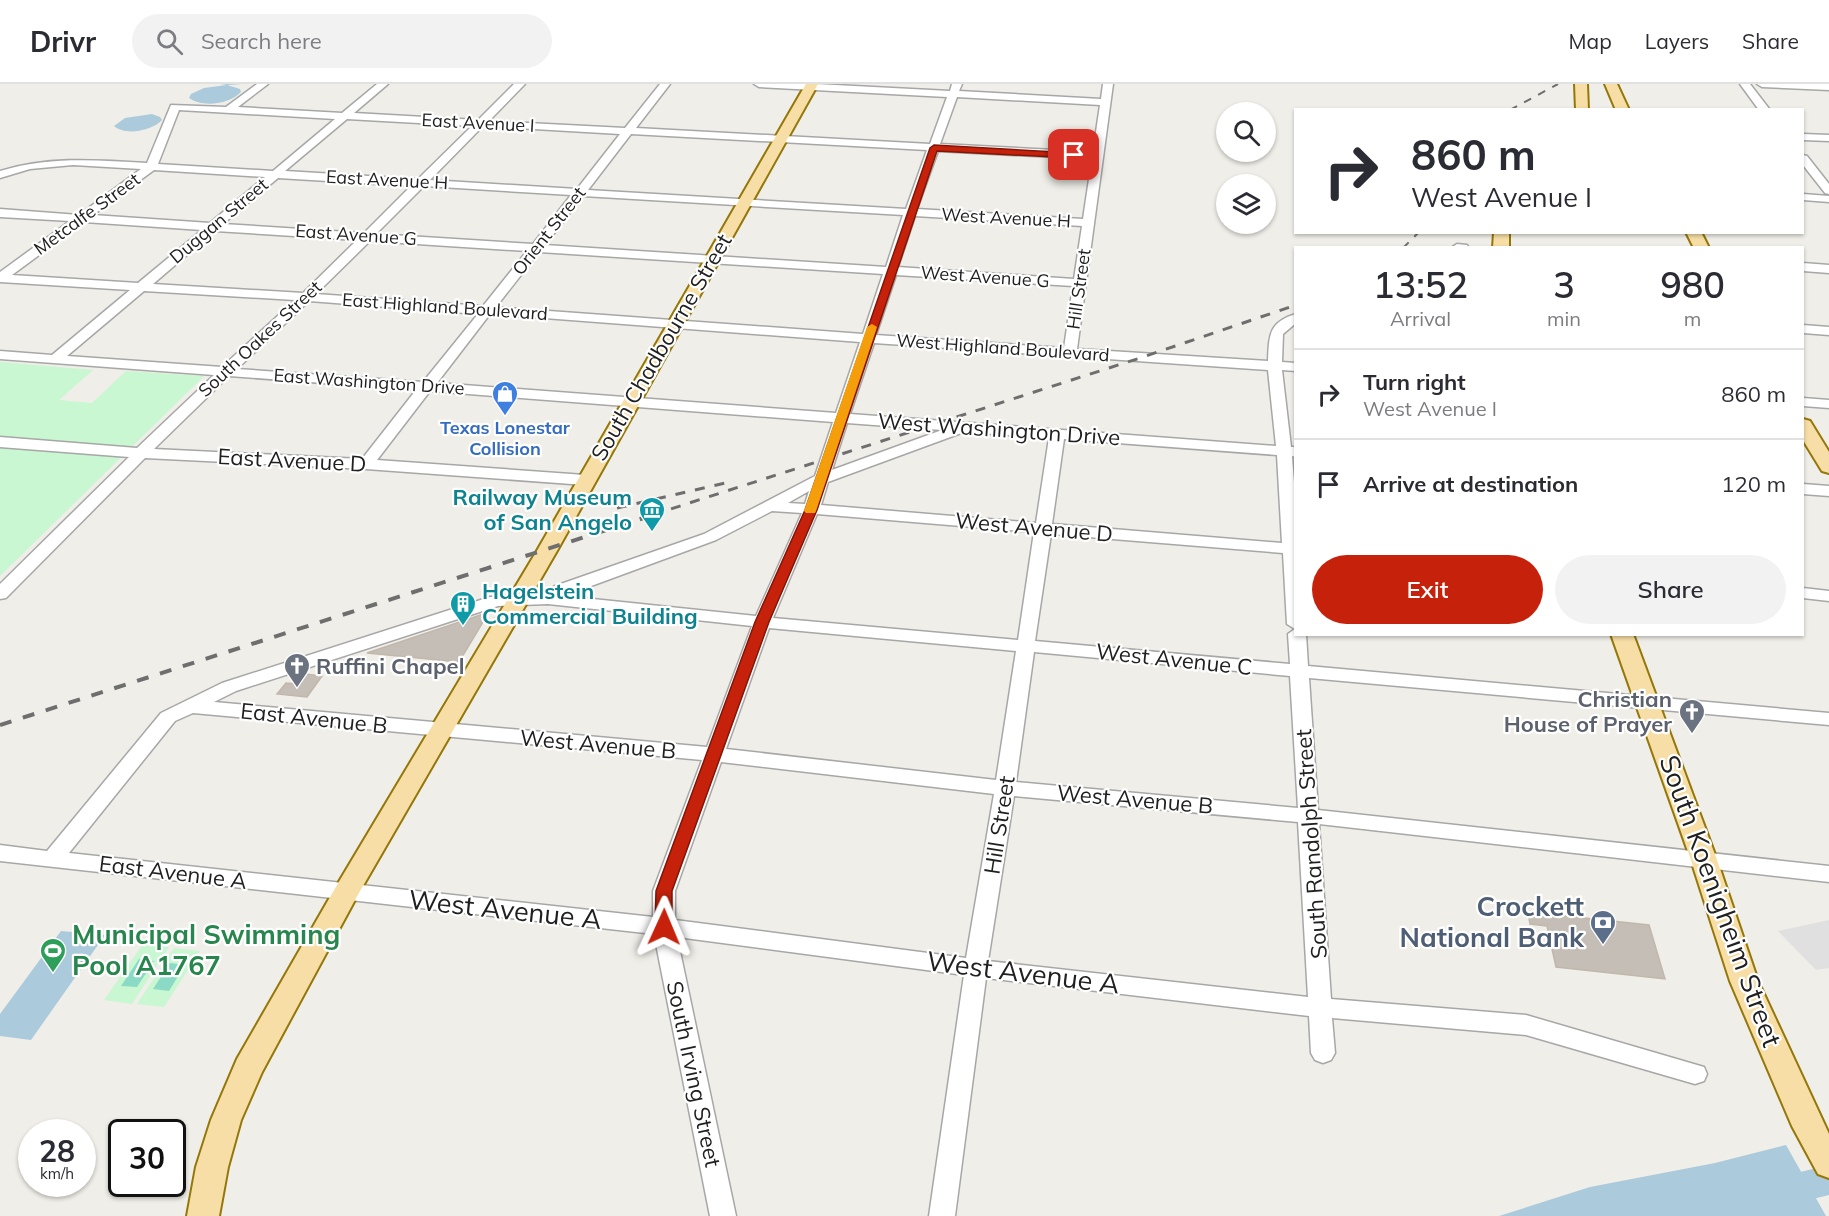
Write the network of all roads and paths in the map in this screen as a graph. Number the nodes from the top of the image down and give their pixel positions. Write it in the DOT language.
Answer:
graph roads {
  1 [pos="262,84"];
  2 [pos="383,84"];
  3 [pos="520,84"];
  4 [pos="665,84"];
  5 [pos="759,84"];
  6 [pos="1108,84"];
  7 [pos="1581,84"];
  8 [pos="1611,84"];
  9 [pos="1745,84"];
  10 [pos="1761,84"];
  11 [pos="812,85"];
  12 [pos="1829,87"];
  13 [pos="955,89"];
  14 [pos="1106,102"];
  15 [pos="175,106"];
  16 [pos="1582,108"];
  17 [pos="1622,108"];
  18 [pos="1763,108"];
  19 [pos="229,109"];
  20 [pos="347,116"];
  21 [pos="481,123"];
  22 [pos="628,132"];
  23 [pos="1804,137"];
  24 [pos="1829,138"];
  25 [pos="781,139"];
  26 [pos="934,148"];
  27 [pos="1098,156"];
  28 [pos="1804,159"];
  29 [pos="151,167"];
  30 [pos="277,174"];
  31 [pos="0,175"];
  32 [pos="421,182"];
  33 [pos="1829,191"];
  34 [pos="579,193"];
  35 [pos="1804,197"];
  36 [pos="1829,198"];
  37 [pos="745,202"];
  38 [pos="0,213"];
  39 [pos="910,213"];
  40 [pos="81,218"];
  41 [pos="1088,223"];
  42 [pos="213,226"];
  43 [pos="370,235"];
  44 [pos="536,248"];
  45 [pos="712,260"];
  46 [pos="1804,267"];
  47 [pos="1829,269"];
  48 [pos="891,271"];
  49 [pos="0,278"];
  50 [pos="1080,283"];
  51 [pos="139,288"];
  52 [pos="305,297"];
  53 [pos="487,310"];
  54 [pos="1294,319"];
  55 [pos="675,324"];
  56 [pos="1804,329"];
  57 [pos="1829,331"];
  58 [pos="868,338"];
  59 [pos="1070,352"];
  60 [pos="0,355"];
  61 [pos="55,358"];
  62 [pos="1275,366"];
  63 [pos="1294,367"];
  64 [pos="226,371"];
  65 [pos="427,386"];
  66 [pos="630,402"];
  67 [pos="1804,402"];
  68 [pos="1829,404"];
  69 [pos="841,418"];
  70 [pos="964,427"];
  71 [pos="1804,427"];
  72 [pos="1057,434"];
  73 [pos="0,442"];
  74 [pos="1290,451"];
  75 [pos="141,453"];
  76 [pos="366,464"];
  77 [pos="1829,467"];
  78 [pos="821,479"];
  79 [pos="585,480"];
  80 [pos="1804,489"];
  81 [pos="1829,491"];
  82 [pos="772,506"];
  83 [pos="811,510"];
  84 [pos="1043,529"];
  85 [pos="1293,549"];
  86 [pos="1294,574"];
  87 [pos="1804,593"];
  88 [pos="0,594"];
  89 [pos="1829,596"];
  90 [pos="518,598"];
  91 [pos="548,599"];
  92 [pos="762,622"];
  93 [pos="1297,636"];
  94 [pos="1623,636"];
  95 [pos="1026,644"];
  96 [pos="1300,672"];
  97 [pos="1647,703"];
  98 [pos="188,705"];
  99 [pos="1829,719"];
  100 [pos="440,730"];
  101 [pos="713,754"];
  102 [pos="1005,788"];
  103 [pos="1309,816"];
  104 [pos="0,853"];
  105 [pos="52,859"];
  106 [pos="1704,860"];
  107 [pos="1829,874"];
  108 [pos="346,892"];
  109 [pos="664,927"];
  110 [pos="976,968"];
  111 [pos="1322,1008"];
  112 [pos="1323,1053"];
  113 [pos="1695,1074"];
  114 [pos="1829,1164"];
  115 [pos="721,1208"];
  116 [pos="203,1216"];
  117 [pos="942,1216"];
  1 -- 19 [label="street"];
  2 -- 20 [label="street, Duggan Street"];
  3 -- 21 [label="street, South Oakes Street"];
  4 -- 22 [label="street, Orient Street"];
  5 -- 11 [label="street"];
  6 -- 14 [label="street, Hill Street"];
  7 -- 16 [label="main road"];
  8 -- 17 [label="main road"];
  9 -- 18 [label="street"];
  10 -- 12 [label="street"];
  11 -- 13 [label="street"];
  11 -- 25 [label="main road, South Chadbourne Street"];
  13 -- 14 [label="street"];
  13 -- 26 [label="street, South Irving Street"];
  14 -- 27 [label="street, Hill Street"];
  15 -- 19 [label="street, East Avenue I"];
  15 -- 29 [label="street, Metcalfe Street"];
  19 -- 20 [label="street, East Avenue I"];
  20 -- 21 [label="street, East Avenue I"];
  20 -- 30 [label="street, Duggan Street"];
  21 -- 22 [label="street, East Avenue I"];
  21 -- 32 [label="street, South Oakes Street"];
  22 -- 25 [label="street, East Avenue I"];
  22 -- 34 [label="street, Orient Street"];
  23 -- 24 [label="street"];
  25 -- 26 [label="street, East Avenue I"];
  25 -- 37 [label="main road, South Chadbourne Street"];
  26 -- 27 [label="street, East Avenue I"];
  26 -- 39 [label="street, South Irving Street"];
  27 -- 41 [label="street, Hill Street"];
  28 -- 33 [label="street"];
  29 -- 30 [label="street, East Avenue H"];
  29 -- 31 [label="street, East Avenue H"];
  29 -- 40 [label="street, Metcalfe Street"];
  30 -- 32 [label="street, East Avenue H"];
  30 -- 42 [label="street, Duggan Street"];
  32 -- 34 [label="street, East Avenue H"];
  32 -- 43 [label="street, South Oakes Street"];
  34 -- 37 [label="street, East Avenue H"];
  34 -- 44 [label="street, Orient Street"];
  35 -- 36 [label="street"];
  37 -- 39 [label="street, West Avenue H"];
  37 -- 45 [label="main road, South Chadbourne Street"];
  38 -- 40 [label="street, East Avenue G"];
  39 -- 41 [label="street, West Avenue H"];
  39 -- 48 [label="street, South Irving Street"];
  40 -- 42 [label="street, East Avenue G"];
  40 -- 49 [label="street, Metcalfe Street"];
  41 -- 50 [label="street, Hill Street"];
  42 -- 43 [label="street, East Avenue G"];
  42 -- 51 [label="street, Duggan Street"];
  43 -- 44 [label="street, East Avenue G"];
  43 -- 52 [label="street, South Oakes Street"];
  44 -- 45 [label="street, East Avenue G"];
  44 -- 53 [label="street, Orient Street"];
  45 -- 48 [label="street, West Avenue G"];
  45 -- 55 [label="main road, South Chadbourne Street"];
  46 -- 47 [label="street"];
  48 -- 50 [label="street, West Avenue G"];
  48 -- 58 [label="street, South Irving Street"];
  49 -- 51 [label="street, East Highland Boulevard"];
  50 -- 59 [label="street, Hill Street"];
  51 -- 52 [label="street, East Highland Boulevard"];
  51 -- 61 [label="street, Duggan Street"];
  52 -- 53 [label="street, East Highland Boulevard"];
  52 -- 64 [label="street, South Oakes Street"];
  53 -- 55 [label="street, East Highland Boulevard"];
  53 -- 65 [label="street, Orient Street"];
  54 -- 62 [label="street"];
  55 -- 58 [label="street, West Highland Boulevard"];
  55 -- 66 [label="main road, South Chadbourne Street"];
  56 -- 57 [label="street"];
  58 -- 59 [label="street, West Highland Boulevard"];
  58 -- 69 [label="street, South Irving Street"];
  59 -- 62 [label="street, West Highland Boulevard"];
  60 -- 61 [label="street, East Washington Drive"];
  61 -- 64 [label="street, East Washington Drive"];
  62 -- 63 [label="street, West Highland Boulevard"];
  62 -- 74 [label="street"];
  64 -- 65 [label="street, East Washington Drive"];
  64 -- 75 [label="street, South Oakes Street"];
  65 -- 66 [label="street, East Washington Drive"];
  65 -- 76 [label="street, Orient Street"];
  66 -- 69 [label="street, West Washington Drive"];
  66 -- 79 [label="main road, South Chadbourne Street"];
  67 -- 68 [label="street"];
  69 -- 70 [label="street, West Washington Drive"];
  69 -- 78 [label="street, South Irving Street"];
  70 -- 72 [label="street, West Washington Drive"];
  70 -- 78 [label="street"];
  71 -- 77 [label="main road"];
  72 -- 74 [label="street, West Washington Drive"];
  72 -- 84 [label="street, Hill Street"];
  73 -- 75 [label="street, East Avenue D"];
  74 -- 85 [label="street"];
  75 -- 76 [label="street, East Avenue D"];
  75 -- 88 [label="street, South Oakes Street"];
  76 -- 79 [label="street, East Avenue D"];
  78 -- 82 [label="street"];
  78 -- 83 [label="street, South Irving Street"];
  79 -- 90 [label="main road, South Chadbourne Street"];
  80 -- 81 [label="street"];
  82 -- 83 [label="street, West Avenue D"];
  82 -- 91 [label="street"];
  83 -- 84 [label="street, West Avenue D"];
  83 -- 92 [label="street, South Irving Street"];
  84 -- 85 [label="street, West Avenue D"];
  84 -- 95 [label="street, Hill Street"];
  85 -- 86 [label="street"];
  87 -- 89 [label="street"];
  90 -- 91 [label="street, West Avenue C"];
  90 -- 98 [label="street, West Avenue C"];
  90 -- 100 [label="main road, South Chadbourne Street"];
  91 -- 92 [label="street, West Avenue C"];
  92 -- 95 [label="street, West Avenue C"];
  92 -- 101 [label="street, South Irving Street"];
  93 -- 96 [label="street, South Randolph Street"];
  94 -- 97 [label="main road, South Koenigheim Street"];
  95 -- 96 [label="street, West Avenue C"];
  95 -- 102 [label="street, Hill Street"];
  96 -- 97 [label="street, West Avenue C"];
  96 -- 103 [label="street, South Randolph Street"];
  97 -- 99 [label="street, West Avenue C"];
  97 -- 106 [label="main road, South Koenigheim Street"];
  98 -- 100 [label="street, East Avenue B"];
  98 -- 105 [label="street, West Avenue C"];
  100 -- 101 [label="street, West Avenue B"];
  100 -- 108 [label="main road, South Chadbourne Street"];
  101 -- 102 [label="street, West Avenue B"];
  101 -- 109 [label="street, South Irving Street"];
  102 -- 103 [label="street, West Avenue B"];
  102 -- 110 [label="street, Hill Street"];
  103 -- 106 [label="street, West Avenue B"];
  103 -- 111 [label="street, South Randolph Street"];
  104 -- 105 [label="street, East Avenue A"];
  105 -- 108 [label="street, East Avenue A"];
  106 -- 107 [label="street, West Avenue B"];
  106 -- 114 [label="main road, South Koenigheim Street"];
  108 -- 109 [label="street, West Avenue A"];
  108 -- 116 [label="main road, South Chadbourne Street"];
  109 -- 110 [label="street, West Avenue A"];
  109 -- 115 [label="street, South Irving Street"];
  110 -- 111 [label="street, West Avenue A"];
  110 -- 117 [label="street, Hill Street"];
  111 -- 112 [label="street, South Randolph Street"];
  111 -- 113 [label="street, West Avenue A"];
}
